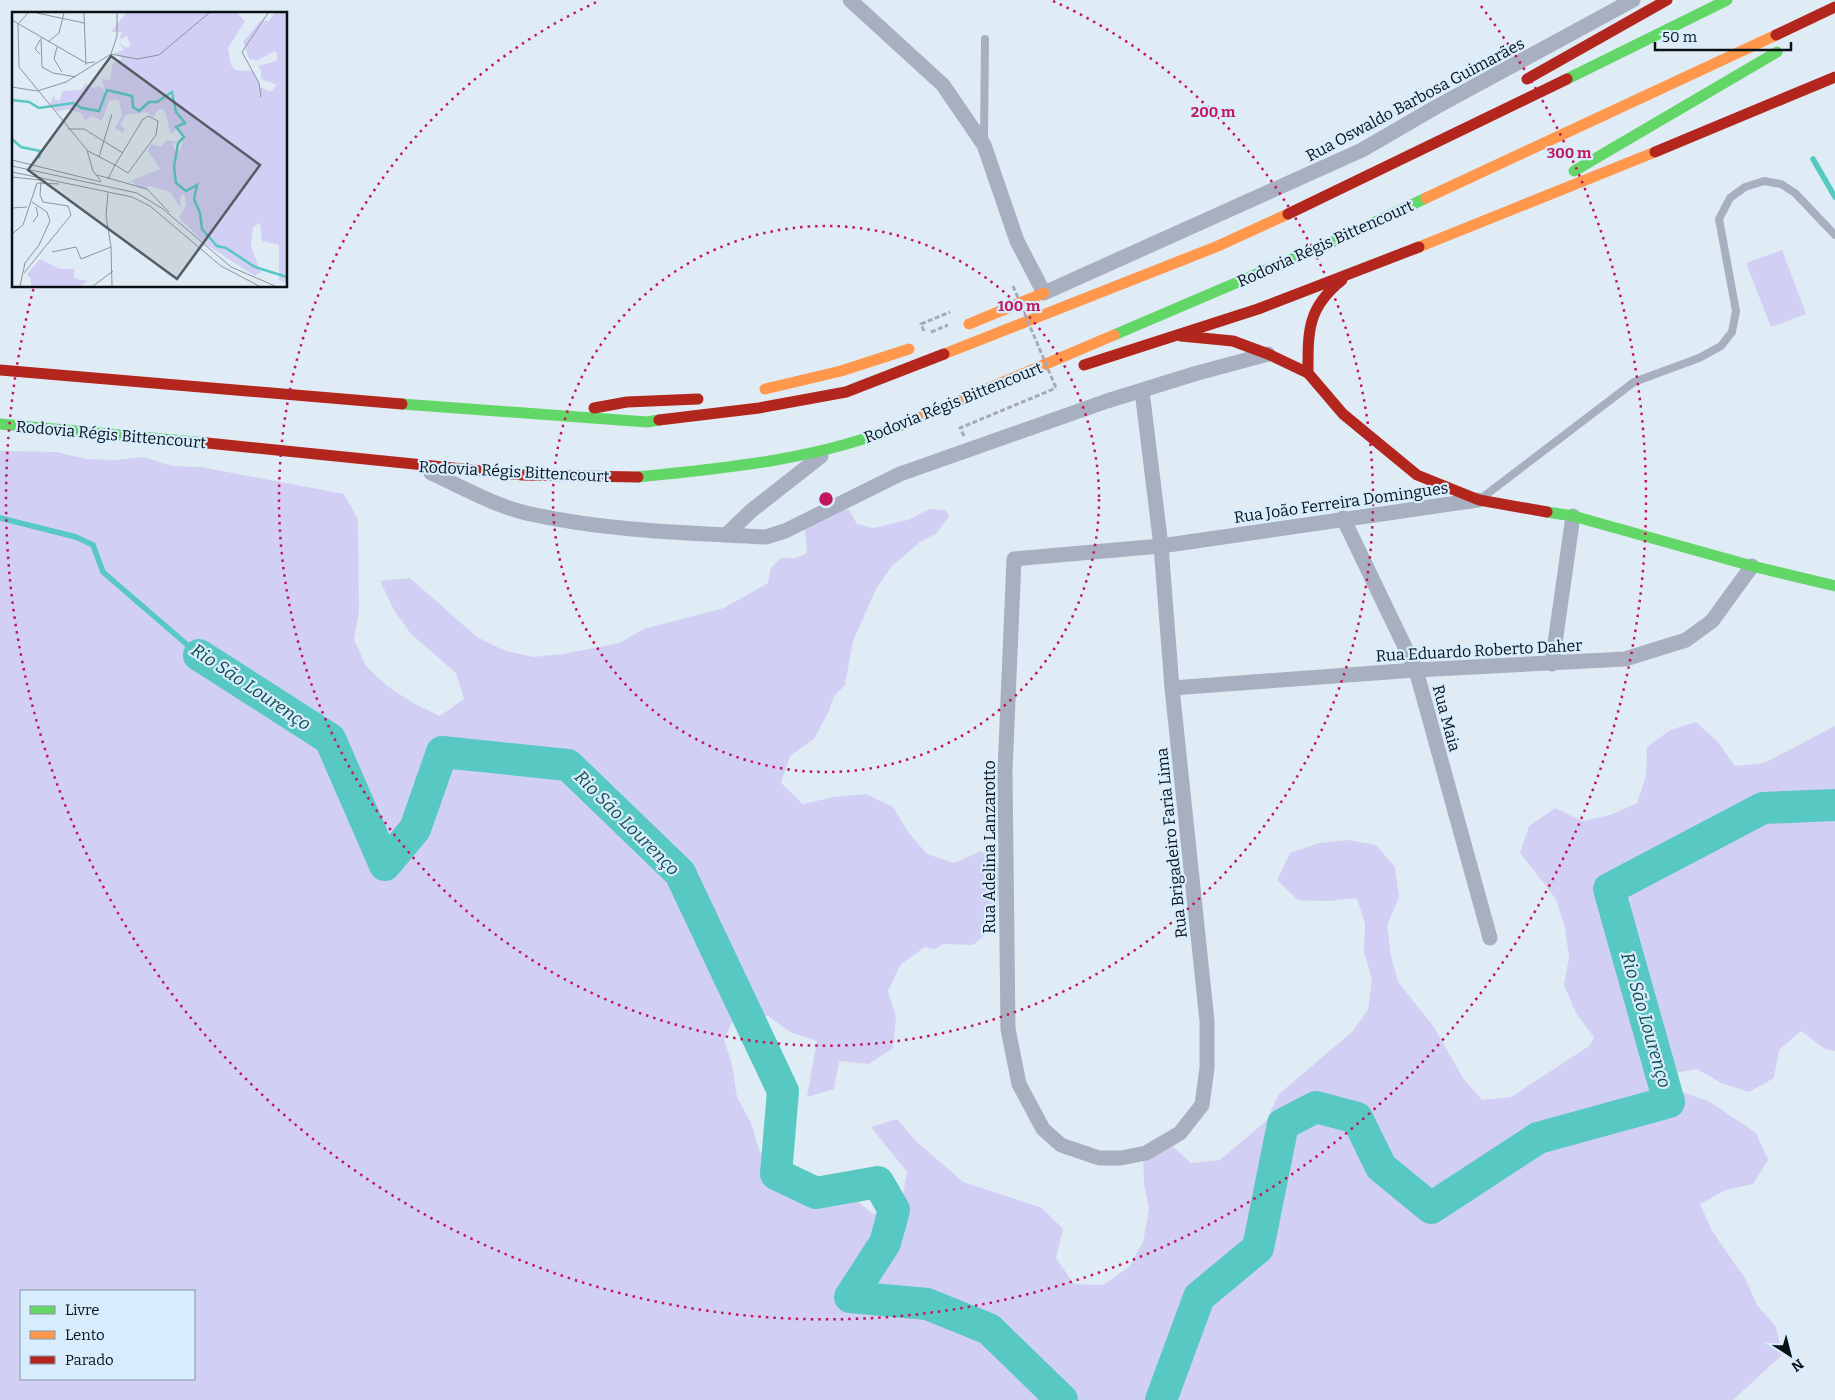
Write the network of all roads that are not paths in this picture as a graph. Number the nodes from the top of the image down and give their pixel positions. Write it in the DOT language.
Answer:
graph roads {
  1 [pos="850,0"];
  2 [pos="1632,0"];
  3 [pos="1667,0"];
  4 [pos="1727,0"];
  5 [pos="1835,7"];
  6 [pos="1835,12"];
  7 [pos="1815,30"];
  8 [pos="985,40"];
  9 [pos="1790,45"];
  10 [pos="1835,77"];
  11 [pos="1513,86"];
  12 [pos="1408,143"];
  13 [pos="984,145"];
  14 [pos="1356,183"];
  15 [pos="1491,220"];
  16 [pos="1835,235"];
  17 [pos="1367,266"];
  18 [pos="1044,293"];
  19 [pos="956,329"];
  20 [pos="1174,336"];
  21 [pos="921,344"];
  22 [pos="1268,354"];
  23 [pos="1072,369"];
  24 [pos="0,370"];
  25 [pos="1308,373"];
  26 [pos="1017,389"];
  27 [pos="1142,391"];
  28 [pos="751,392"];
  29 [pos="706,398"];
  30 [pos="928,414"];
  31 [pos="548,416"];
  32 [pos="0,424"];
  33 [pos="829,449"];
  34 [pos="414,465"];
  35 [pos="1479,500"];
  36 [pos="1573,516"];
  37 [pos="1343,518"];
  38 [pos="726,535"];
  39 [pos="1161,546"];
  40 [pos="1015,558"];
  41 [pos="1752,566"];
  42 [pos="1835,586"];
  43 [pos="1552,664"];
  44 [pos="1416,670"];
  45 [pos="1172,688"];
  46 [pos="1490,938"];
  47 [pos="1043,1129"];
  1 -- 13 [label="street"];
  2 -- 18 [label="street, Rua Oswaldo Barbosa Guimarães"];
  3 -- 11 [label="main road"];
  4 -- 14 [label="main road"];
  5 -- 30 [label="main road, Rodovia Régis Bittencourt"];
  6 -- 7 [label="main road"];
  8 -- 13 [label="lane"];
  9 -- 15 [label="main road"];
  10 -- 15 [label="main road"];
  12 -- 14 [label="main road"];
  13 -- 18 [label="street"];
  14 -- 31 [label="main road"];
  15 -- 17 [label="main road"];
  16 -- 35 [label="lane, Rua João Ferreira Domingues"];
  17 -- 20 [label="main road"];
  17 -- 25 [label="main road"];
  18 -- 19 [label="main road"];
  20 -- 22 [label="main road"];
  20 -- 23 [label="main road"];
  21 -- 28 [label="main road"];
  22 -- 25 [label="main road"];
  22 -- 27 [label="street"];
  24 -- 31 [label="main road"];
  25 -- 35 [label="main road"];
  26 -- 30 [label="main road"];
  27 -- 38 [label="street"];
  27 -- 39 [label="street, Rua Brigadeiro Faria Lima"];
  29 -- 31 [label="main road"];
  30 -- 33 [label="main road, Rodovia Régis Bittencourt"];
  32 -- 34 [label="main road, Rodovia Régis Bittencourt"];
  33 -- 34 [label="main road, Rodovia Régis Bittencourt"];
  33 -- 38 [label="street"];
  34 -- 38 [label="street"];
  35 -- 36 [label="main road"];
  35 -- 37 [label="street, Rua João Ferreira Domingues"];
  36 -- 41 [label="main road"];
  36 -- 43 [label="street"];
  37 -- 39 [label="street, Rua João Ferreira Domingues"];
  37 -- 44 [label="street, Rua Maia"];
  39 -- 40 [label="street, Rua João Ferreira Domingues"];
  39 -- 45 [label="street, Rua Brigadeiro Faria Lima"];
  40 -- 47 [label="street, Rua Adelina Lanzarotto"];
  41 -- 42 [label="main road"];
  41 -- 43 [label="street, Rua Eduardo Roberto Daher"];
  43 -- 44 [label="street, Rua Eduardo Roberto Daher"];
  44 -- 45 [label="street, Rua Eduardo Roberto Daher"];
  44 -- 46 [label="street, Rua Maia"];
  45 -- 47 [label="street, Rua Brigadeiro Faria Lima"];
}
